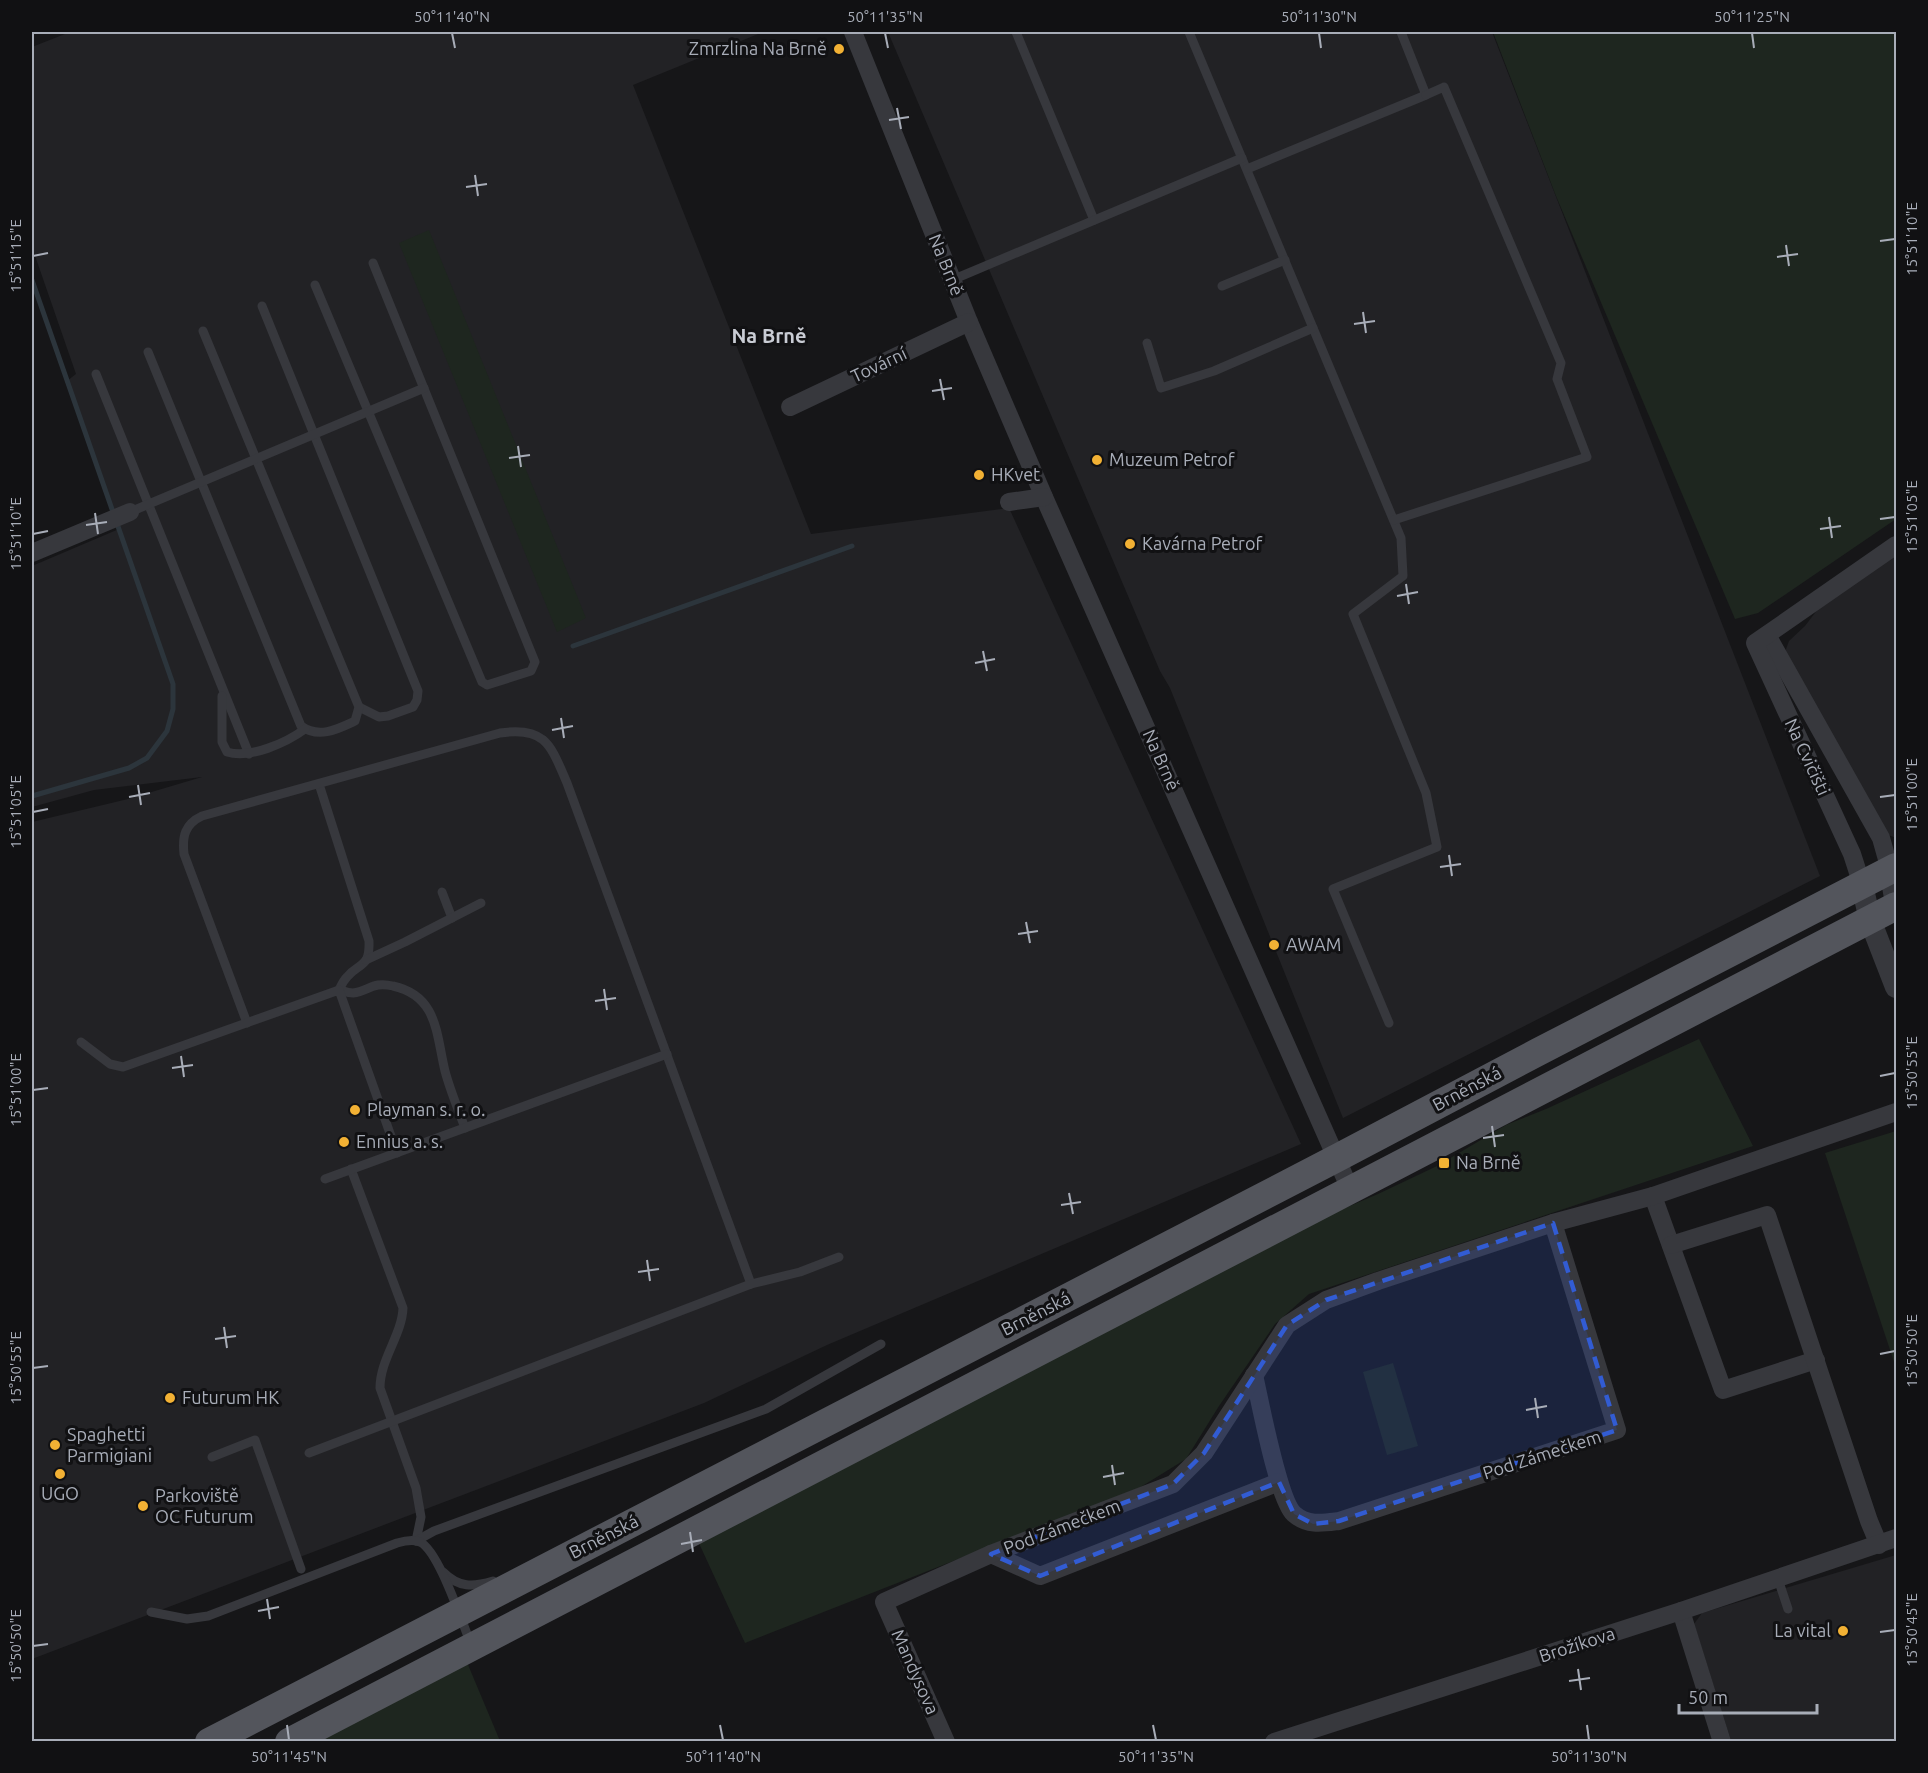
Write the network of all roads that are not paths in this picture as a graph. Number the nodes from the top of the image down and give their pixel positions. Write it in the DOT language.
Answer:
graph roads {
  1 [pos="853,32"];
  2 [pos="1016,32"];
  3 [pos="1189,32"];
  4 [pos="1401,32"];
  5 [pos="1426,95"];
  6 [pos="1242,158"];
  7 [pos="1247,169"];
  8 [pos="1094,220"];
  9 [pos="1285,260"];
  10 [pos="373,263"];
  11 [pos="952,280"];
  12 [pos="315,285"];
  13 [pos="1222,285"];
  14 [pos="262,306"];
  15 [pos="969,322"];
  16 [pos="1313,328"];
  17 [pos="202,331"];
  18 [pos="1147,343"];
  19 [pos="148,352"];
  20 [pos="96,374"];
  21 [pos="424,388"];
  22 [pos="790,407"];
  23 [pos="368,412"];
  24 [pos="314,435"];
  25 [pos="256,459"];
  26 [pos="201,482"];
  27 [pos="1044,497"];
  28 [pos="1009,502"];
  29 [pos="147,505"];
  30 [pos="130,512"];
  31 [pos="1394,520"];
  32 [pos="1896,545"];
  33 [pos="32,553"];
  34 [pos="1767,634"];
  35 [pos="222,690"];
  36 [pos="359,707"];
  37 [pos="305,729"];
  38 [pos="249,754"];
  39 [pos="319,784"];
  40 [pos="1893,868"];
  41 [pos="1862,885"];
  42 [pos="442,892"];
  43 [pos="481,903"];
  44 [pos="1896,904"];
  45 [pos="452,918"];
  46 [pos="1870,920"];
  47 [pos="366,960"];
  48 [pos="1896,987"];
  49 [pos="339,990"];
  50 [pos="247,1023"];
  51 [pos="1389,1023"];
  52 [pos="81,1042"];
  53 [pos="667,1054"];
  54 [pos="1896,1112"];
  55 [pos="465,1128"];
  56 [pos="397,1153"];
  57 [pos="1337,1158"];
  58 [pos="351,1169"];
  59 [pos="325,1179"];
  60 [pos="1350,1189"];
  61 [pos="1653,1196"];
  62 [pos="1553,1223"];
  63 [pos="1671,1245"];
  64 [pos="839,1257"];
  65 [pos="751,1284"];
  66 [pos="880,1344"];
  67 [pos="1816,1360"];
  68 [pos="1254,1375"];
  69 [pos="392,1422"];
  70 [pos="309,1453"];
  71 [pos="212,1457"];
  72 [pos="1279,1482"];
  73 [pos="1896,1538"];
  74 [pos="416,1541"];
  75 [pos="1879,1545"];
  76 [pos="992,1554"];
  77 [pos="561,1559"];
  78 [pos="301,1569"];
  79 [pos="441,1571"];
  80 [pos="1778,1579"];
  81 [pos="884,1602"];
  82 [pos="1788,1608"];
  83 [pos="1681,1611"];
  84 [pos="151,1612"];
  85 [pos="458,1613"];
  86 [pos="472,1646"];
  87 [pos="209,1742"];
  88 [pos="289,1742"];
  89 [pos="946,1742"];
  90 [pos="1274,1742"];
  91 [pos="1722,1742"];
  1 -- 11 [label="street, Na Brně"];
  2 -- 8 [label="lane"];
  3 -- 6 [label="lane"];
  4 -- 5 [label="lane"];
  5 -- 7 [label="lane"];
  5 -- 31 [label="lane"];
  6 -- 7 [label="lane"];
  6 -- 8 [label="lane"];
  7 -- 9 [label="lane"];
  8 -- 11 [label="lane"];
  9 -- 13 [label="lane"];
  9 -- 16 [label="lane"];
  10 -- 21 [label="lane"];
  11 -- 15 [label="street, Na Brně"];
  12 -- 23 [label="lane"];
  14 -- 24 [label="lane"];
  15 -- 22 [label="street, Tovární"];
  15 -- 27 [label="street, Na Brně"];
  16 -- 18 [label="lane"];
  16 -- 31 [label="lane"];
  17 -- 25 [label="lane"];
  19 -- 26 [label="lane"];
  20 -- 29 [label="lane"];
  21 -- 23 [label="lane"];
  21 -- 23 [label="lane"];
  23 -- 24 [label="lane"];
  24 -- 25 [label="lane"];
  24 -- 36 [label="lane"];
  25 -- 26 [label="lane"];
  25 -- 36 [label="lane"];
  26 -- 29 [label="lane"];
  26 -- 37 [label="lane"];
  27 -- 28 [label="street"];
  27 -- 57 [label="street, Na Brně"];
  29 -- 30 [label="lane"];
  29 -- 35 [label="lane"];
  30 -- 33 [label="street"];
  31 -- 51 [label="lane"];
  32 -- 34 [label="street"];
  34 -- 40 [label="street, Na Cvičišti"];
  34 -- 41 [label="street, Na Cvičišti"];
  35 -- 38 [label="lane"];
  35 -- 38 [label="lane"];
  36 -- 37 [label="lane"];
  37 -- 38 [label="lane"];
  39 -- 47 [label="lane"];
  39 -- 50 [label="lane"];
  39 -- 53 [label="lane"];
  40 -- 41 [label="main road, Brněnská"];
  40 -- 44 [label="street"];
  41 -- 46 [label="street"];
  41 -- 57 [label="main road, Brněnská"];
  42 -- 45 [label="lane"];
  43 -- 45 [label="lane"];
  44 -- 46 [label="main road, Brněnská"];
  45 -- 47 [label="lane"];
  46 -- 48 [label="street"];
  46 -- 60 [label="main road, Brněnská"];
  47 -- 49 [label="lane"];
  49 -- 50 [label="lane"];
  49 -- 55 [label="lane"];
  49 -- 56 [label="lane"];
  50 -- 52 [label="lane"];
  53 -- 55 [label="lane"];
  53 -- 65 [label="lane"];
  54 -- 61 [label="street, Pod Zámečkem"];
  55 -- 56 [label="lane"];
  56 -- 58 [label="lane"];
  57 -- 60 [label="street, Na Brně"];
  57 -- 77 [label="main road, Brněnská"];
  58 -- 59 [label="lane"];
  58 -- 69 [label="lane"];
  60 -- 86 [label="main road, Brněnská"];
  61 -- 62 [label="street, Pod Zámečkem"];
  61 -- 63 [label="street"];
  62 -- 68 [label="street, Pod Zámečkem"];
  62 -- 72 [label="street, Pod Zámečkem"];
  63 -- 67 [label="street"];
  63 -- 67 [label="street"];
  64 -- 65 [label="lane"];
  65 -- 69 [label="lane"];
  66 -- 74 [label="lane"];
  67 -- 75 [label="street"];
  68 -- 72 [label="street, Pod Zámečkem"];
  68 -- 76 [label="street, Pod Zámečkem"];
  69 -- 70 [label="lane"];
  69 -- 74 [label="lane"];
  71 -- 78 [label="lane"];
  72 -- 76 [label="street, Pod Zámečkem"];
  73 -- 75 [label="street, Brožíkova"];
  74 -- 79 [label="lane"];
  74 -- 84 [label="lane"];
  75 -- 80 [label="street, Brožíkova"];
  76 -- 81 [label="street, Pod Zámečkem"];
  77 -- 79 [label="lane"];
  77 -- 85 [label="main road, Brněnská"];
  79 -- 85 [label="lane"];
  80 -- 82 [label="lane"];
  80 -- 83 [label="street, Brožíkova"];
  81 -- 89 [label="street, Mandysova"];
  83 -- 90 [label="street, Brožíkova"];
  83 -- 91 [label="street"];
  85 -- 86 [label="lane"];
  85 -- 87 [label="main road, Brněnská"];
  86 -- 88 [label="main road, Brněnská"];
}
